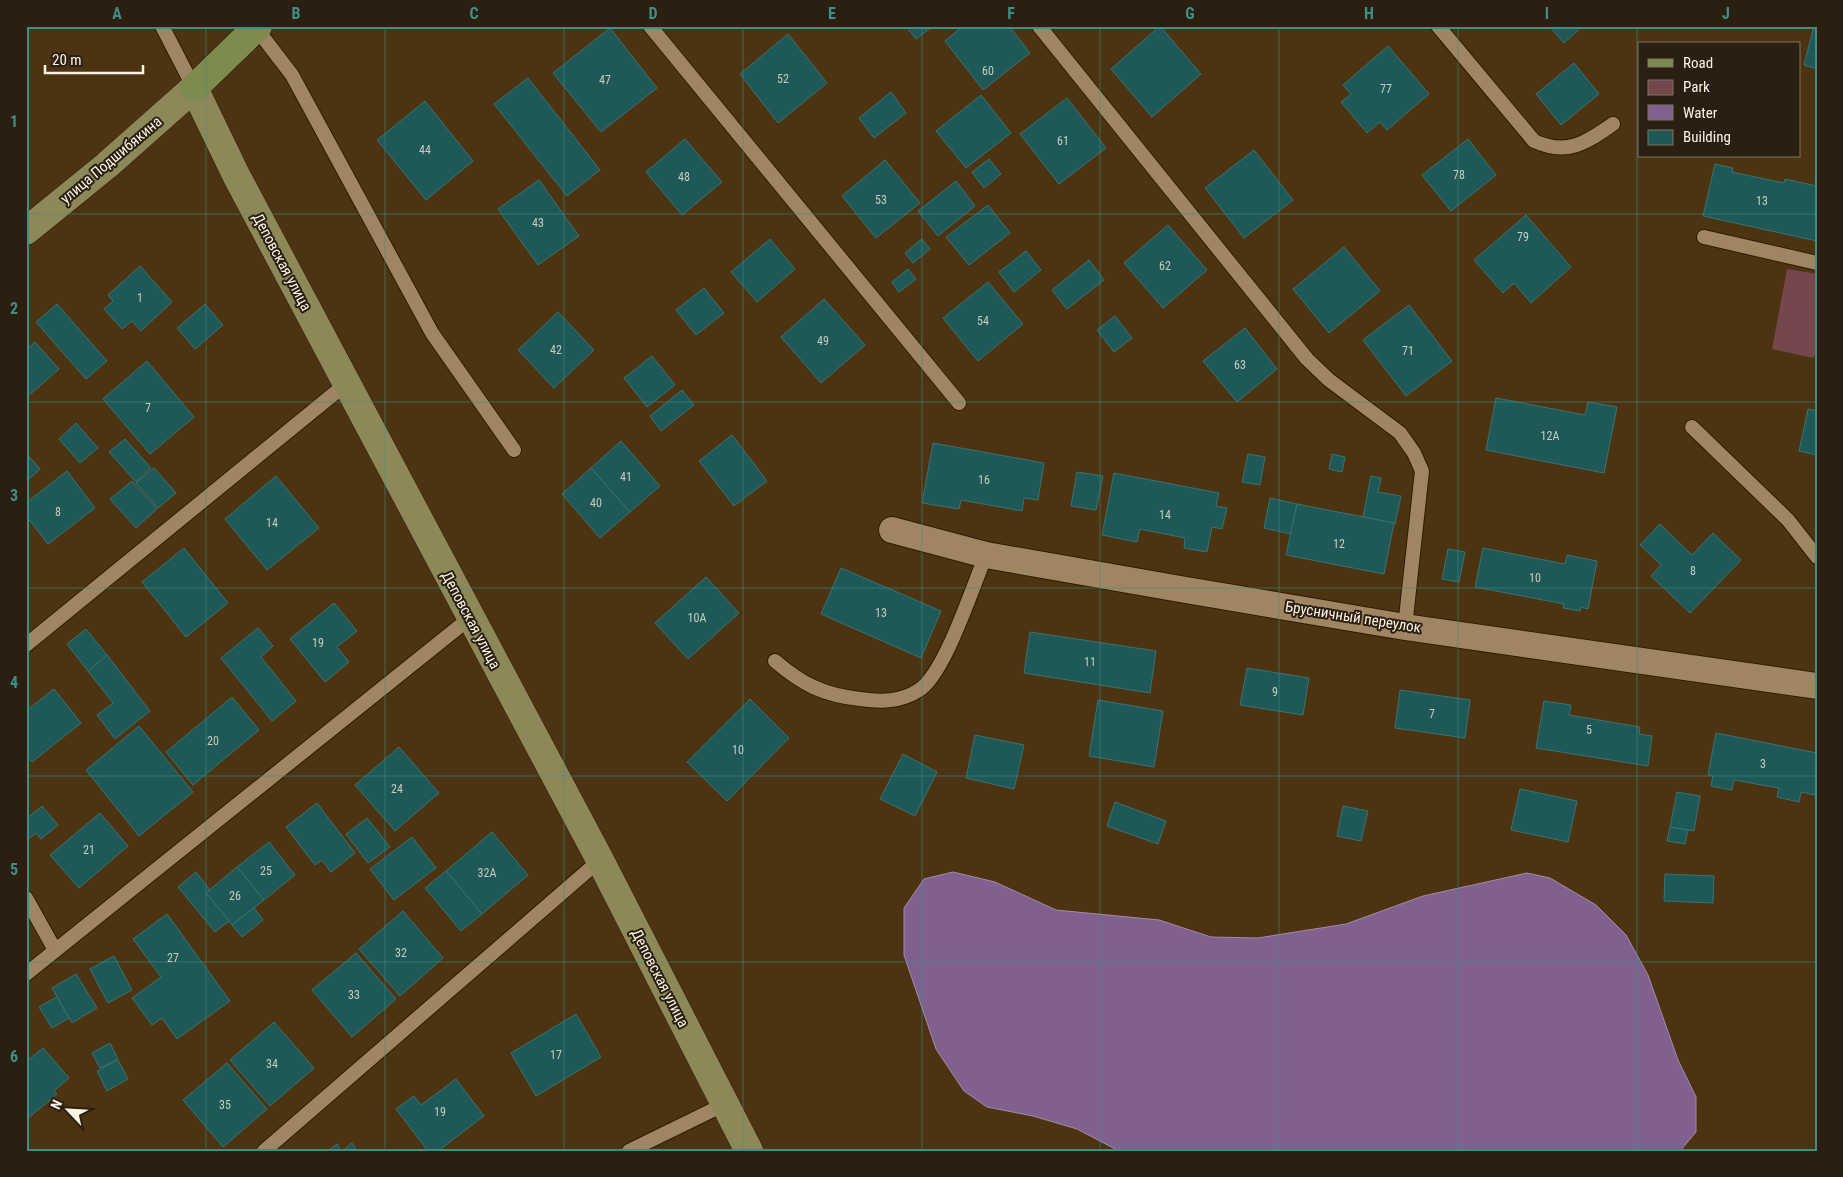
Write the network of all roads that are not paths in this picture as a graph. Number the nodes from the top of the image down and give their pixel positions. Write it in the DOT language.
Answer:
graph roads {
  1 [pos="162,26"];
  2 [pos="650,26"];
  3 [pos="1039,26"];
  4 [pos="1438,26"];
  5 [pos="257,27"];
  6 [pos="194,88"];
  7 [pos="1613,124"];
  8 [pos="26,231"];
  9 [pos="1704,237"];
  10 [pos="1817,263"];
  11 [pos="346,384"];
  12 [pos="959,402"];
  13 [pos="1692,427"];
  14 [pos="514,450"];
  15 [pos="892,530"];
  16 [pos="986,554"];
  17 [pos="1817,558"];
  18 [pos="470,618"];
  19 [pos="1405,626"];
  20 [pos="26,645"];
  21 [pos="775,661"];
  22 [pos="1817,686"];
  23 [pos="600,860"];
  24 [pos="26,898"];
  25 [pos="55,950"];
  26 [pos="26,974"];
  27 [pos="725,1104"];
  28 [pos="264,1151"];
  29 [pos="629,1151"];
  30 [pos="749,1151"];
  1 -- 6 [label="lane"];
  2 -- 12 [label="lane"];
  3 -- 19 [label="lane"];
  4 -- 7 [label="lane"];
  5 -- 6 [label="main road"];
  5 -- 14 [label="lane"];
  6 -- 8 [label="street, улица Подшибякина"];
  6 -- 11 [label="street, Деповская улица"];
  9 -- 10 [label="lane"];
  11 -- 18 [label="street, Деповская улица"];
  11 -- 20 [label="lane"];
  13 -- 17 [label="lane"];
  15 -- 16 [label="street, Брусничный переулок"];
  16 -- 19 [label="street, Брусничный переулок"];
  16 -- 21 [label="lane"];
  18 -- 23 [label="street, Деповская улица"];
  18 -- 25 [label="lane"];
  19 -- 22 [label="street, Брусничный переулок"];
  23 -- 27 [label="street, Деповская улица"];
  23 -- 28 [label="lane"];
  24 -- 25 [label="lane"];
  25 -- 26 [label="lane"];
  27 -- 29 [label="lane"];
  27 -- 30 [label="street, Деповская улица"];
}
